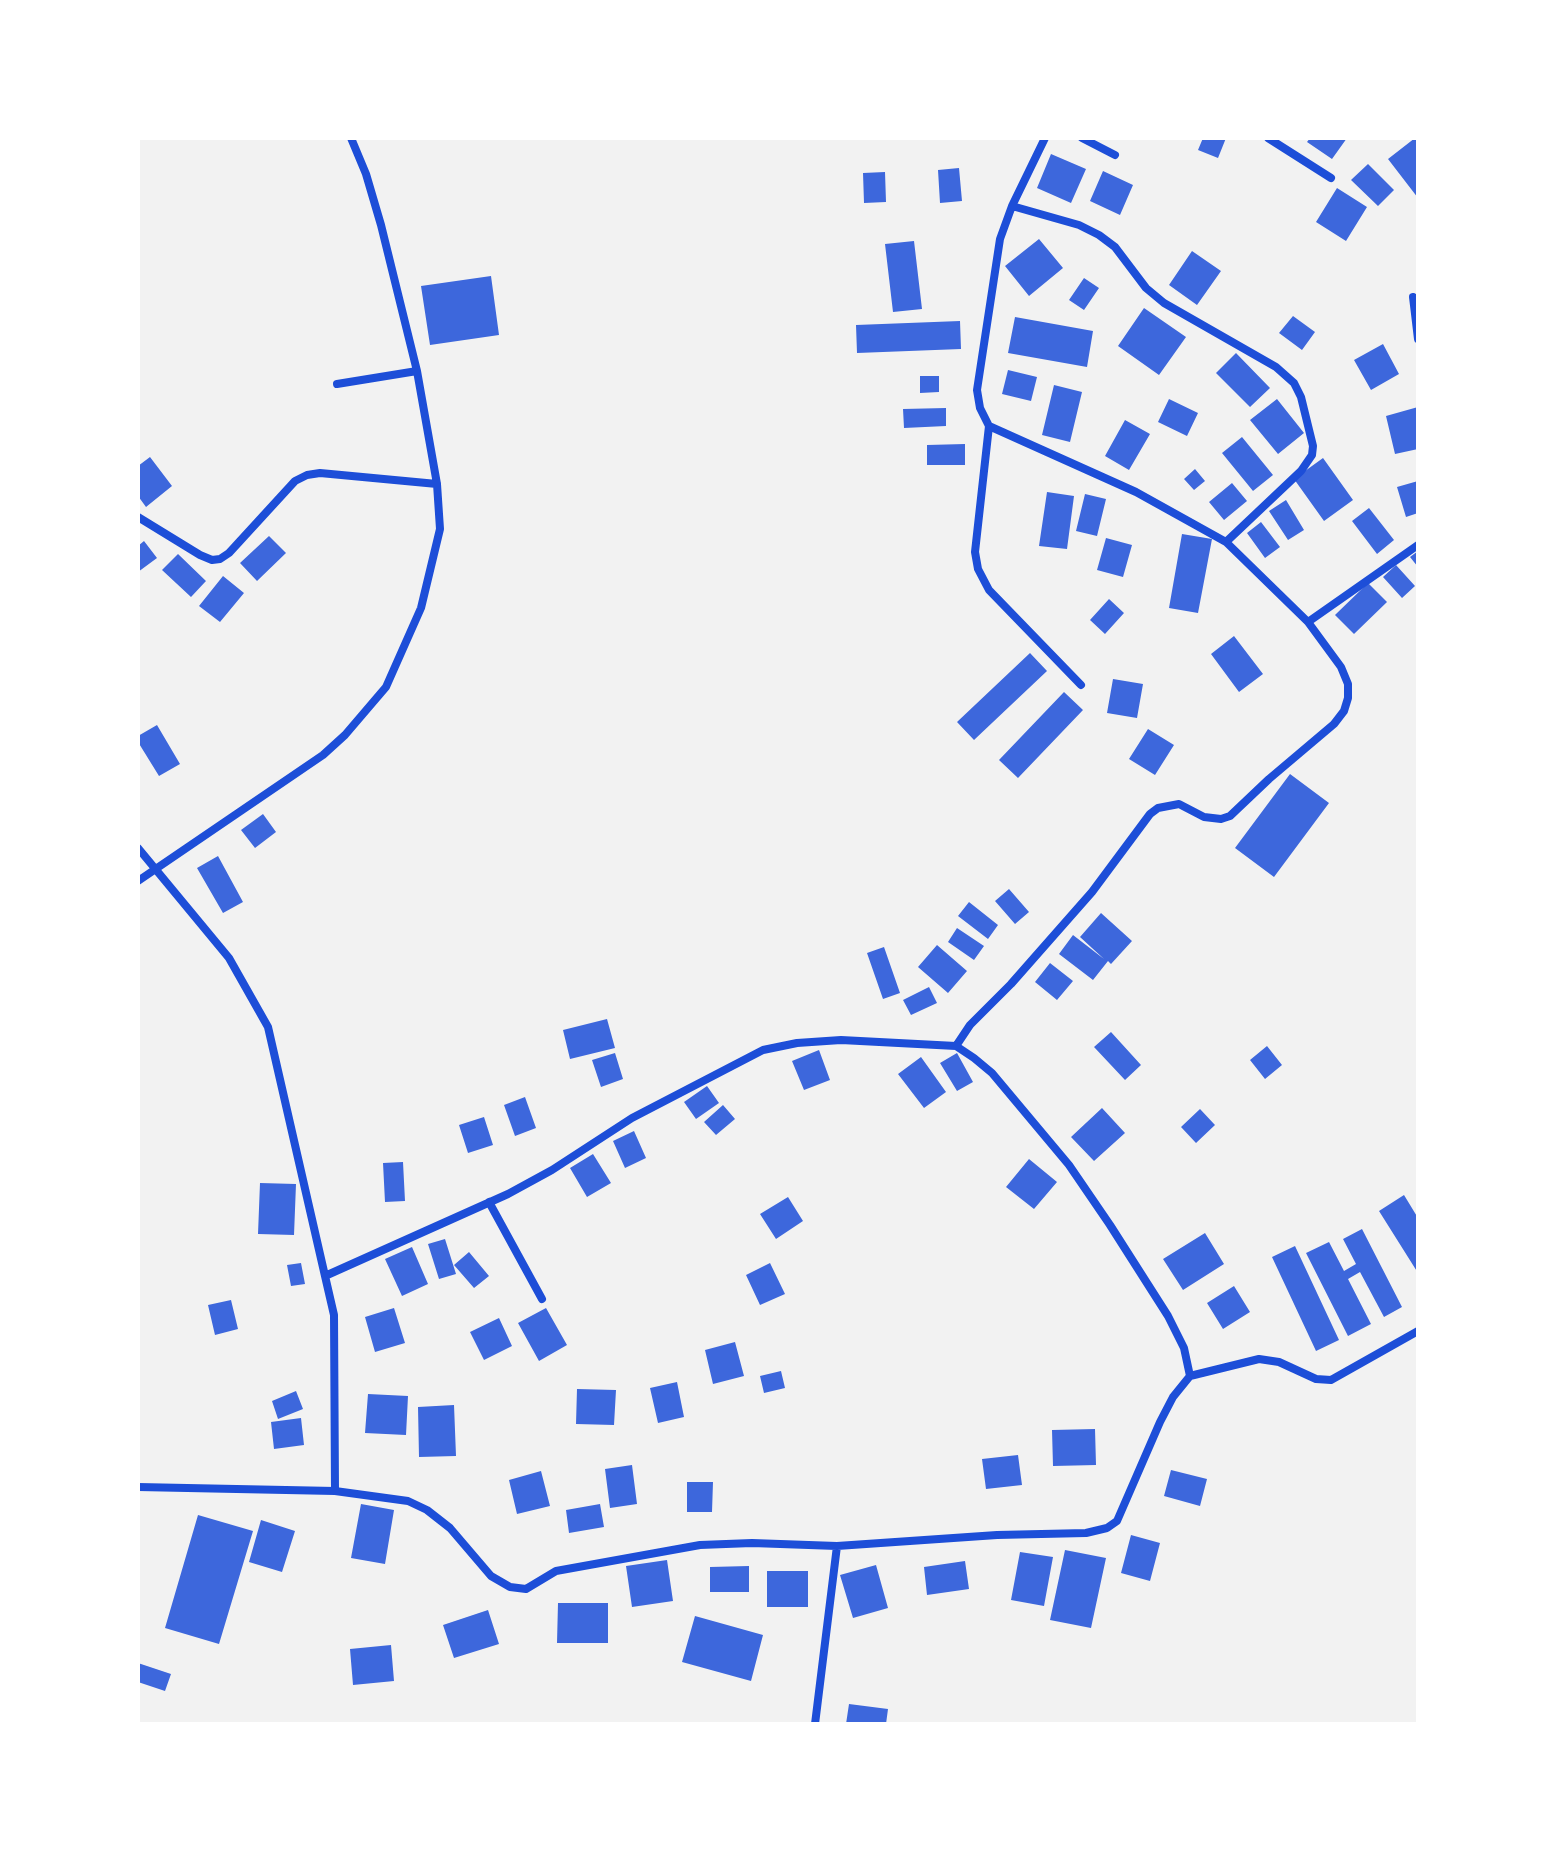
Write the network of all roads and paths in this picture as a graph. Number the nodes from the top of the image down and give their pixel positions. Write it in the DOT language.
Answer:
graph roads {
  1 [pos="351,138"];
  2 [pos="1045,138"];
  3 [pos="1082,138"];
  4 [pos="1268,138"];
  5 [pos="1115,155"];
  6 [pos="1331,178"];
  7 [pos="1012,206"];
  8 [pos="1413,297"];
  9 [pos="1418,339"];
  10 [pos="417,371"];
  11 [pos="337,384"];
  12 [pos="989,426"];
  13 [pos="437,484"];
  14 [pos="138,517"];
  15 [pos="1226,542"];
  16 [pos="1418,545"];
  17 [pos="1308,622"];
  18 [pos="1081,685"];
  19 [pos="138,848"];
  20 [pos="156,869"];
  21 [pos="138,881"];
  22 [pos="956,1046"];
  23 [pos="489,1202"];
  24 [pos="325,1276"];
  25 [pos="542,1299"];
  26 [pos="1418,1331"];
  27 [pos="1190,1376"];
  28 [pos="138,1487"];
  29 [pos="335,1491"];
  30 [pos="837,1546"];
  31 [pos="815,1724"];
  1 -- 10 [label="street"];
  2 -- 7 [label="street"];
  3 -- 5 [label="street"];
  4 -- 6 [label="street"];
  7 -- 12 [label="street"];
  7 -- 15 [label="street"];
  8 -- 9 [label="street"];
  10 -- 11 [label="street"];
  10 -- 13 [label="street"];
  12 -- 15 [label="street"];
  12 -- 18 [label="street"];
  13 -- 14 [label="street"];
  13 -- 20 [label="street"];
  15 -- 17 [label="street"];
  16 -- 17 [label="street"];
  17 -- 22 [label="street"];
  19 -- 20 [label="street"];
  20 -- 21 [label="street"];
  20 -- 24 [label="street"];
  22 -- 23 [label="street"];
  22 -- 27 [label="street"];
  23 -- 24 [label="street"];
  23 -- 25 [label="street"];
  24 -- 29 [label="street"];
  26 -- 27 [label="street"];
  27 -- 30 [label="street"];
  28 -- 29 [label="street"];
  29 -- 30 [label="street"];
  30 -- 31 [label="street"];
}
